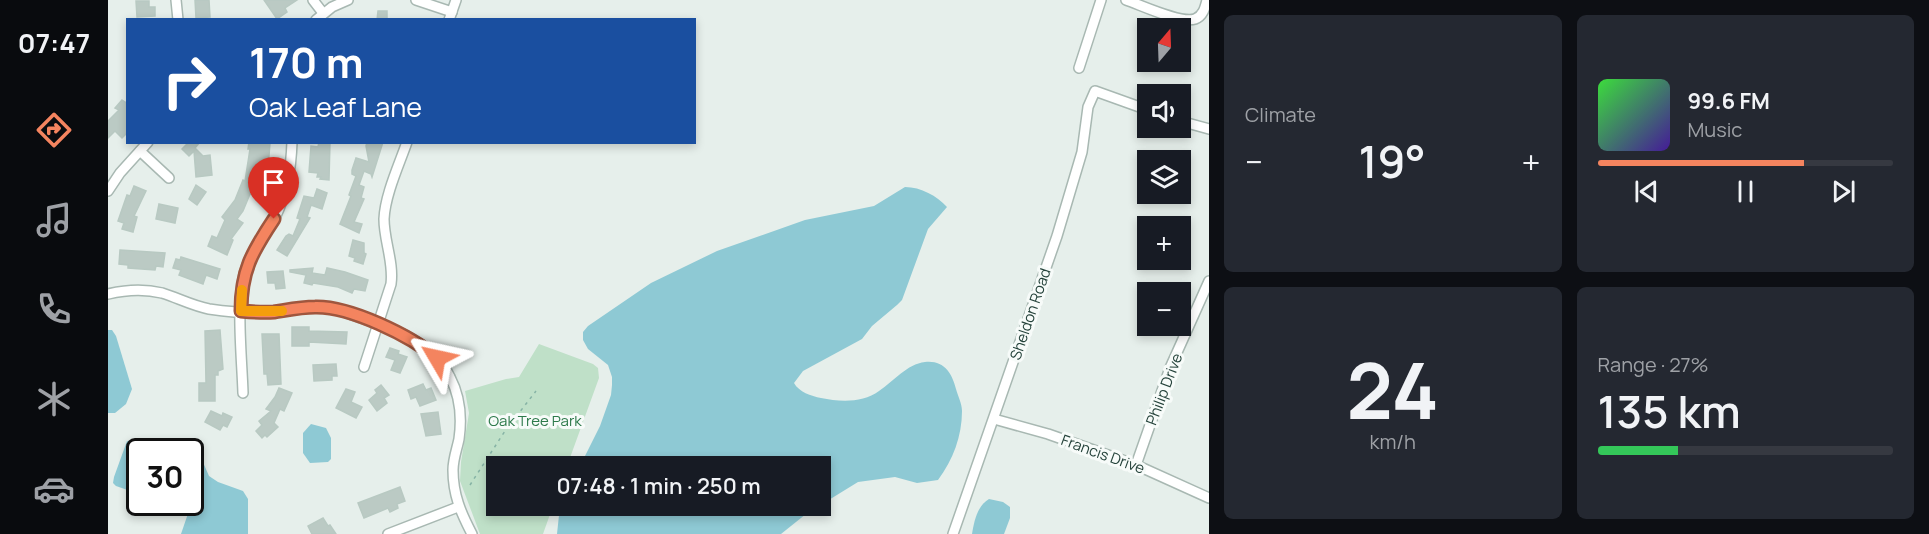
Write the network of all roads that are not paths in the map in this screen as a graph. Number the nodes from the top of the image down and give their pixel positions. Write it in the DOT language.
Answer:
graph roads {
  1 [pos="176,0"];
  2 [pos="313,0"];
  3 [pos="348,0"];
  4 [pos="416,0"];
  5 [pos="456,0"];
  6 [pos="1101,0"];
  7 [pos="1126,0"];
  8 [pos="1207,0"];
  9 [pos="320,16"];
  10 [pos="450,16"];
  11 [pos="178,18"];
  12 [pos="1079,68"];
  13 [pos="1137,106"];
  14 [pos="1191,124"];
  15 [pos="1209,129"];
  16 [pos="146,144"];
  17 [pos="292,144"];
  18 [pos="406,144"];
  19 [pos="140,151"];
  20 [pos="169,178"];
  21 [pos="108,191"];
  22 [pos="1209,281"];
  23 [pos="108,294"];
  24 [pos="241,311"];
  25 [pos="378,324"];
  26 [pos="364,367"];
  27 [pos="243,393"];
  28 [pos="994,419"];
  29 [pos="1136,465"];
  30 [pos="1209,498"];
  31 [pos="458,507"];
  32 [pos="388,534"];
  33 [pos="472,534"];
  34 [pos="952,534"];
  1 -- 11 [label="street"];
  2 -- 9 [label="street"];
  3 -- 9 [label="street"];
  4 -- 10 [label="street"];
  5 -- 10 [label="street"];
  6 -- 12 [label="street"];
  7 -- 8 [label="street"];
  13 -- 28 [label="street, Sheldon Road"];
  14 -- 15 [label="street"];
  16 -- 19 [label="street"];
  17 -- 24 [label="street"];
  18 -- 25 [label="street"];
  19 -- 20 [label="street"];
  19 -- 21 [label="street"];
  22 -- 29 [label="street, Philip Drive"];
  23 -- 24 [label="street"];
  24 -- 25 [label="street"];
  24 -- 27 [label="street"];
  25 -- 26 [label="street"];
  25 -- 31 [label="street"];
  28 -- 29 [label="street, Francis Drive"];
  28 -- 34 [label="street, Sheldon Road"];
  29 -- 30 [label="street, Francis Drive"];
  31 -- 32 [label="street"];
  31 -- 33 [label="street"];
}
